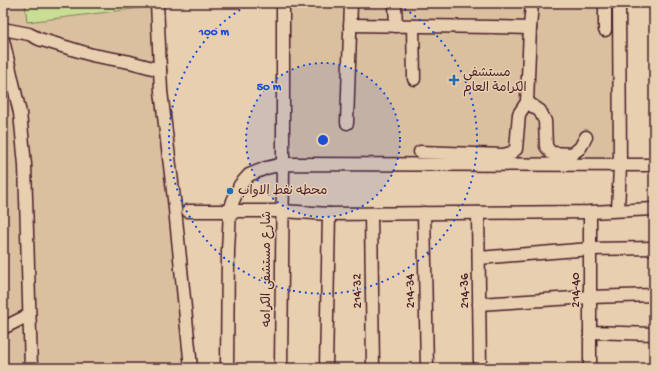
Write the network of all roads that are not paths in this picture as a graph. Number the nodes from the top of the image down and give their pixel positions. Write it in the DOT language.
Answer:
graph roads {
  1 [pos="157,3"];
  2 [pos="283,3"];
  3 [pos="351,3"];
  4 [pos="395,3"];
  5 [pos="532,3"];
  6 [pos="605,3"];
  7 [pos="619,3"];
  8 [pos="350,25"];
  9 [pos="396,26"];
  10 [pos="413,26"];
  11 [pos="530,28"];
  12 [pos="3,29"];
  13 [pos="604,30"];
  14 [pos="3,40"];
  15 [pos="160,70"];
  16 [pos="414,79"];
  17 [pos="527,102"];
  18 [pos="347,123"];
  19 [pos="586,137"];
  20 [pos="420,152"];
  21 [pos="283,164"];
  22 [pos="654,165"];
  23 [pos="620,166"];
  24 [pos="654,209"];
  25 [pos="618,210"];
  26 [pos="188,211"];
  27 [pos="230,211"];
  28 [pos="282,211"];
  29 [pos="590,212"];
  30 [pos="424,213"];
  31 [pos="478,213"];
  32 [pos="329,214"];
  33 [pos="371,214"];
  34 [pos="654,248"];
  35 [pos="590,250"];
  36 [pos="479,258"];
  37 [pos="654,294"];
  38 [pos="590,297"];
  39 [pos="479,304"];
  40 [pos="29,315"];
  41 [pos="3,328"];
  42 [pos="590,332"];
  43 [pos="654,334"];
  44 [pos="30,368"];
  45 [pos="191,368"];
  46 [pos="227,368"];
  47 [pos="281,368"];
  48 [pos="326,368"];
  49 [pos="373,368"];
  50 [pos="427,368"];
  51 [pos="480,368"];
  52 [pos="590,368"];
  1 -- 15 [label="street"];
  2 -- 21 [label="street, شارع مستشفى الكرامه"];
  3 -- 8 [label="street"];
  4 -- 9 [label="street"];
  5 -- 11 [label="street"];
  6 -- 13 [label="street"];
  7 -- 23 [label="street"];
  8 -- 9 [label="street"];
  8 -- 18 [label="street"];
  9 -- 10 [label="street"];
  10 -- 11 [label="street"];
  10 -- 16 [label="street"];
  11 -- 17 [label="street"];
  12 -- 15 [label="street"];
  14 -- 40 [label="street"];
  15 -- 45 [label="street"];
  17 -- 19 [label="street"];
  17 -- 20 [label="street"];
  21 -- 23 [label="street"];
  21 -- 27 [label="street"];
  21 -- 28 [label="street, شارع مستشفى الكرامه"];
  22 -- 23 [label="street"];
  23 -- 25 [label="street"];
  24 -- 25 [label="street"];
  25 -- 29 [label="street"];
  26 -- 27 [label="street"];
  27 -- 28 [label="street"];
  27 -- 46 [label="street"];
  28 -- 32 [label="street"];
  28 -- 47 [label="street, شارع مستشفى الكرامه"];
  29 -- 31 [label="street"];
  29 -- 35 [label="street, 214-40"];
  30 -- 31 [label="street"];
  30 -- 33 [label="street"];
  30 -- 50 [label="street, 214-34"];
  31 -- 36 [label="street, 214-36"];
  32 -- 33 [label="street"];
  32 -- 48 [label="street"];
  33 -- 49 [label="street, 214-32"];
  34 -- 35 [label="street"];
  35 -- 36 [label="street"];
  35 -- 38 [label="street, 214-40"];
  36 -- 39 [label="street, 214-36"];
  37 -- 38 [label="street"];
  38 -- 39 [label="street"];
  38 -- 42 [label="street, 214-40"];
  39 -- 51 [label="street, 214-36"];
  40 -- 41 [label="street"];
  40 -- 44 [label="street"];
  42 -- 43 [label="street"];
  42 -- 52 [label="street, 214-40"];
}
